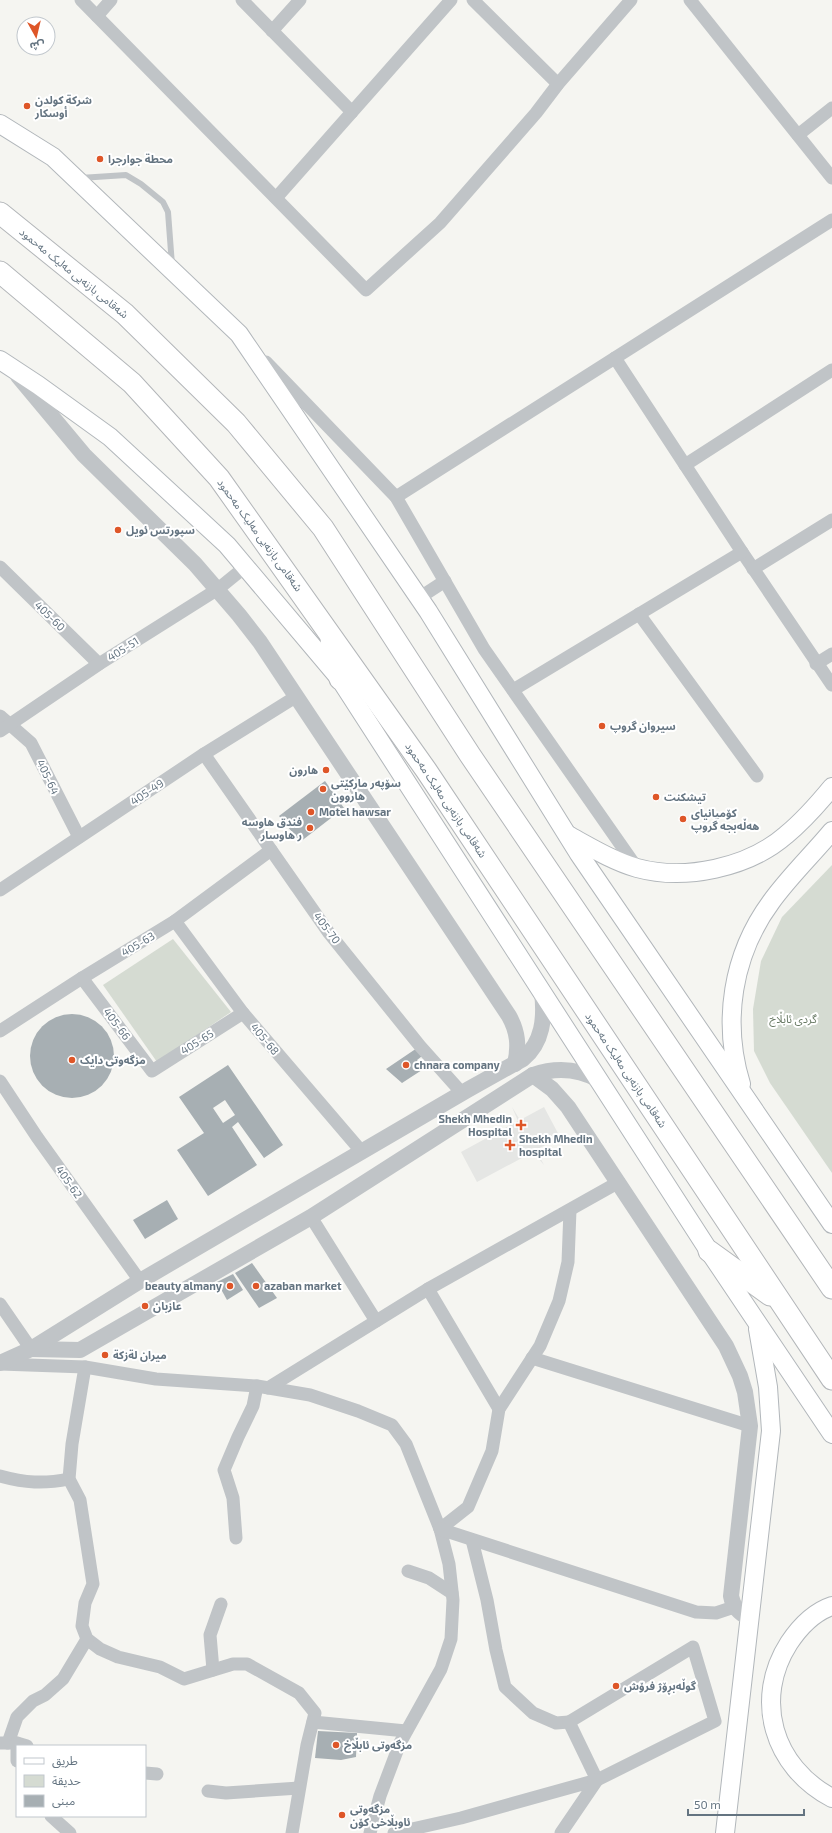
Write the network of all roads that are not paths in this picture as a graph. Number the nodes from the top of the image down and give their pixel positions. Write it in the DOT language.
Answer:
graph roads {
  1 [pos="81,0"];
  2 [pos="111,0"];
  3 [pos="242,0"];
  4 [pos="300,0"];
  5 [pos="451,0"];
  6 [pos="473,0"];
  7 [pos="631,0"];
  8 [pos="690,0"];
  9 [pos="97,16"];
  10 [pos="272,31"];
  11 [pos="558,84"];
  12 [pos="832,108"];
  13 [pos="352,112"];
  14 [pos="0,124"];
  15 [pos="798,135"];
  16 [pos="832,178"];
  17 [pos="76,179"];
  18 [pos="276,198"];
  19 [pos="0,213"];
  20 [pos="832,220"];
  21 [pos="173,271"];
  22 [pos="0,272"];
  23 [pos="239,334"];
  24 [pos="615,358"];
  25 [pos="4,363"];
  26 [pos="832,370"];
  27 [pos="685,465"];
  28 [pos="396,497"];
  29 [pos="832,520"];
  30 [pos="742,552"];
  31 [pos="245,567"];
  32 [pos="0,568"];
  33 [pos="753,569"];
  34 [pos="445,581"];
  35 [pos="218,589"];
  36 [pos="419,598"];
  37 [pos="639,614"];
  38 [pos="329,632"];
  39 [pos="832,654"];
  40 [pos="99,664"];
  41 [pos="816,664"];
  42 [pos="340,679"];
  43 [pos="832,685"];
  44 [pos="513,690"];
  45 [pos="297,696"];
  46 [pos="3,724"];
  47 [pos="204,754"];
  48 [pos="758,776"];
  49 [pos="832,787"];
  50 [pos="832,831"];
  51 [pos="568,835"];
  52 [pos="79,837"];
  53 [pos="271,850"];
  54 [pos="637,868"];
  55 [pos="0,890"];
  56 [pos="175,921"];
  57 [pos="82,978"];
  58 [pos="542,992"];
  59 [pos="244,1013"];
  60 [pos="0,1031"];
  61 [pos="515,1064"];
  62 [pos="152,1071"];
  63 [pos="533,1075"];
  64 [pos="599,1080"];
  65 [pos="0,1081"];
  66 [pos="462,1093"];
  67 [pos="745,1098"];
  68 [pos="362,1152"];
  69 [pos="618,1182"];
  70 [pos="570,1210"];
  71 [pos="311,1217"];
  72 [pos="832,1224"];
  73 [pos="709,1251"];
  74 [pos="140,1281"];
  75 [pos="832,1288"];
  76 [pos="428,1289"];
  77 [pos="780,1302"];
  78 [pos="0,1304"];
  79 [pos="376,1321"];
  80 [pos="757,1323"];
  81 [pos="31,1349"];
  82 [pos="532,1358"];
  83 [pos="0,1364"];
  84 [pos="85,1368"];
  85 [pos="832,1379"];
  86 [pos="262,1387"];
  87 [pos="499,1409"];
  88 [pos="750,1426"];
  89 [pos="832,1434"];
  90 [pos="0,1476"];
  91 [pos="69,1479"];
  92 [pos="440,1529"];
  93 [pos="236,1538"];
  94 [pos="472,1540"];
  95 [pos="408,1571"];
  96 [pos="452,1593"];
  97 [pos="221,1604"];
  98 [pos="832,1606"];
  99 [pos="734,1607"];
  100 [pos="749,1618"];
  101 [pos="86,1639"];
  102 [pos="213,1670"];
  103 [pos="313,1722"];
  104 [pos="569,1722"];
  105 [pos="406,1731"];
  106 [pos="13,1744"];
  107 [pos="16,1757"];
  108 [pos="598,1780"];
  109 [pos="299,1788"];
  110 [pos="208,1791"];
  111 [pos="832,1798"];
  112 [pos="52,1817"];
  113 [pos="414,1832"];
  114 [pos="70,1833"];
  115 [pos="292,1833"];
  116 [pos="370,1833"];
  117 [pos="394,1833"];
  118 [pos="561,1833"];
  119 [pos="725,1833"];
  1 -- 9 [label="street"];
  2 -- 9 [label="street"];
  3 -- 10 [label="street"];
  4 -- 10 [label="street"];
  5 -- 13 [label="street"];
  6 -- 11 [label="street"];
  7 -- 11 [label="street"];
  8 -- 15 [label="street"];
  9 -- 18 [label="street"];
  10 -- 13 [label="street"];
  11 -- 18 [label="street"];
  12 -- 15 [label="street"];
  13 -- 18 [label="street"];
  14 -- 17 [label="main road"];
  15 -- 16 [label="street"];
  17 -- 21 [label="main road"];
  17 -- 21 [label="lane"];
  19 -- 75 [label="highway, شەقامی بازنەیی مەلیک مەحمود"];
  20 -- 24 [label="street"];
  21 -- 23 [label="main road"];
  22 -- 38 [label="highway, شەقامی بازنەیی مەلیک مەحمود"];
  23 -- 28 [label="street"];
  23 -- 36 [label="main road"];
  24 -- 27 [label="street"];
  24 -- 28 [label="street"];
  25 -- 31 [label="main road"];
  25 -- 35 [label="street"];
  26 -- 27 [label="street"];
  27 -- 30 [label="street"];
  28 -- 34 [label="street"];
  29 -- 33 [label="street"];
  30 -- 33 [label="street"];
  30 -- 37 [label="street"];
  31 -- 35 [label="street, 405-51"];
  31 -- 42 [label="main road"];
  32 -- 40 [label="street, 405-60"];
  33 -- 41 [label="street"];
  34 -- 36 [label="street"];
  34 -- 44 [label="street"];
  35 -- 40 [label="street, 405-51"];
  35 -- 45 [label="street"];
  36 -- 51 [label="main road"];
  37 -- 44 [label="street"];
  37 -- 48 [label="street"];
  38 -- 42 [label="highway"];
  38 -- 77 [label="highway, شەقامی بازنەیی مەلیک مەحمود"];
  39 -- 41 [label="street"];
  40 -- 46 [label="street, 405-51"];
  41 -- 43 [label="street"];
  42 -- 58 [label="main road"];
  44 -- 54 [label="street"];
  45 -- 47 [label="street, 405-49"];
  45 -- 61 [label="street"];
  46 -- 52 [label="street, 405-64"];
  47 -- 52 [label="street, 405-49"];
  47 -- 53 [label="street, 405-70"];
  49 -- 54 [label="main road"];
  50 -- 67 [label="main road"];
  51 -- 54 [label="main road"];
  51 -- 67 [label="main road"];
  52 -- 55 [label="street, 405-49"];
  53 -- 56 [label="street, 405-63"];
  53 -- 66 [label="street, 405-70"];
  56 -- 57 [label="street, 405-63"];
  56 -- 59 [label="street, 405-68"];
  57 -- 60 [label="street, 405-63"];
  57 -- 62 [label="street, 405-66"];
  58 -- 61 [label="street"];
  58 -- 64 [label="main road"];
  59 -- 62 [label="street, 405-65"];
  59 -- 68 [label="street, 405-68"];
  61 -- 66 [label="street"];
  63 -- 64 [label="street"];
  63 -- 69 [label="street"];
  63 -- 71 [label="street"];
  64 -- 73 [label="main road"];
  65 -- 74 [label="street, 405-62"];
  66 -- 68 [label="street"];
  67 -- 72 [label="main road"];
  68 -- 74 [label="street"];
  69 -- 70 [label="street"];
  69 -- 88 [label="street"];
  70 -- 76 [label="street"];
  70 -- 82 [label="street"];
  71 -- 79 [label="street"];
  71 -- 81 [label="street"];
  73 -- 77 [label="highway"];
  73 -- 80 [label="main road"];
  74 -- 81 [label="street"];
  76 -- 79 [label="street"];
  76 -- 87 [label="street"];
  77 -- 85 [label="highway, شەقامی بازنەیی مەلیک مەحمود"];
  78 -- 81 [label="street"];
  79 -- 86 [label="street"];
  80 -- 89 [label="main road"];
  80 -- 100 [label="main road"];
  81 -- 83 [label="street"];
  82 -- 87 [label="street"];
  82 -- 88 [label="street"];
  83 -- 84 [label="street"];
  84 -- 86 [label="street"];
  84 -- 91 [label="street"];
  86 -- 92 [label="street"];
  86 -- 93 [label="street"];
  87 -- 92 [label="street"];
  88 -- 99 [label="street"];
  90 -- 91 [label="street"];
  91 -- 101 [label="street"];
  92 -- 94 [label="street"];
  92 -- 96 [label="street"];
  94 -- 99 [label="street"];
  94 -- 104 [label="street"];
  95 -- 96 [label="street"];
  96 -- 105 [label="street"];
  97 -- 102 [label="street"];
  98 -- 111 [label="main road"];
  99 -- 100 [label="street"];
  100 -- 119 [label="main road"];
  101 -- 102 [label="street"];
  101 -- 106 [label="street"];
  102 -- 103 [label="street"];
  103 -- 105 [label="street"];
  103 -- 109 [label="street"];
  104 -- 108 [label="street"];
  104 -- 108 [label="street"];
  105 -- 116 [label="street"];
  106 -- 107 [label="street"];
  108 -- 113 [label="street"];
  108 -- 118 [label="street"];
  109 -- 110 [label="street"];
  109 -- 115 [label="street"];
  112 -- 114 [label="street"];
  113 -- 117 [label="street"];
}
